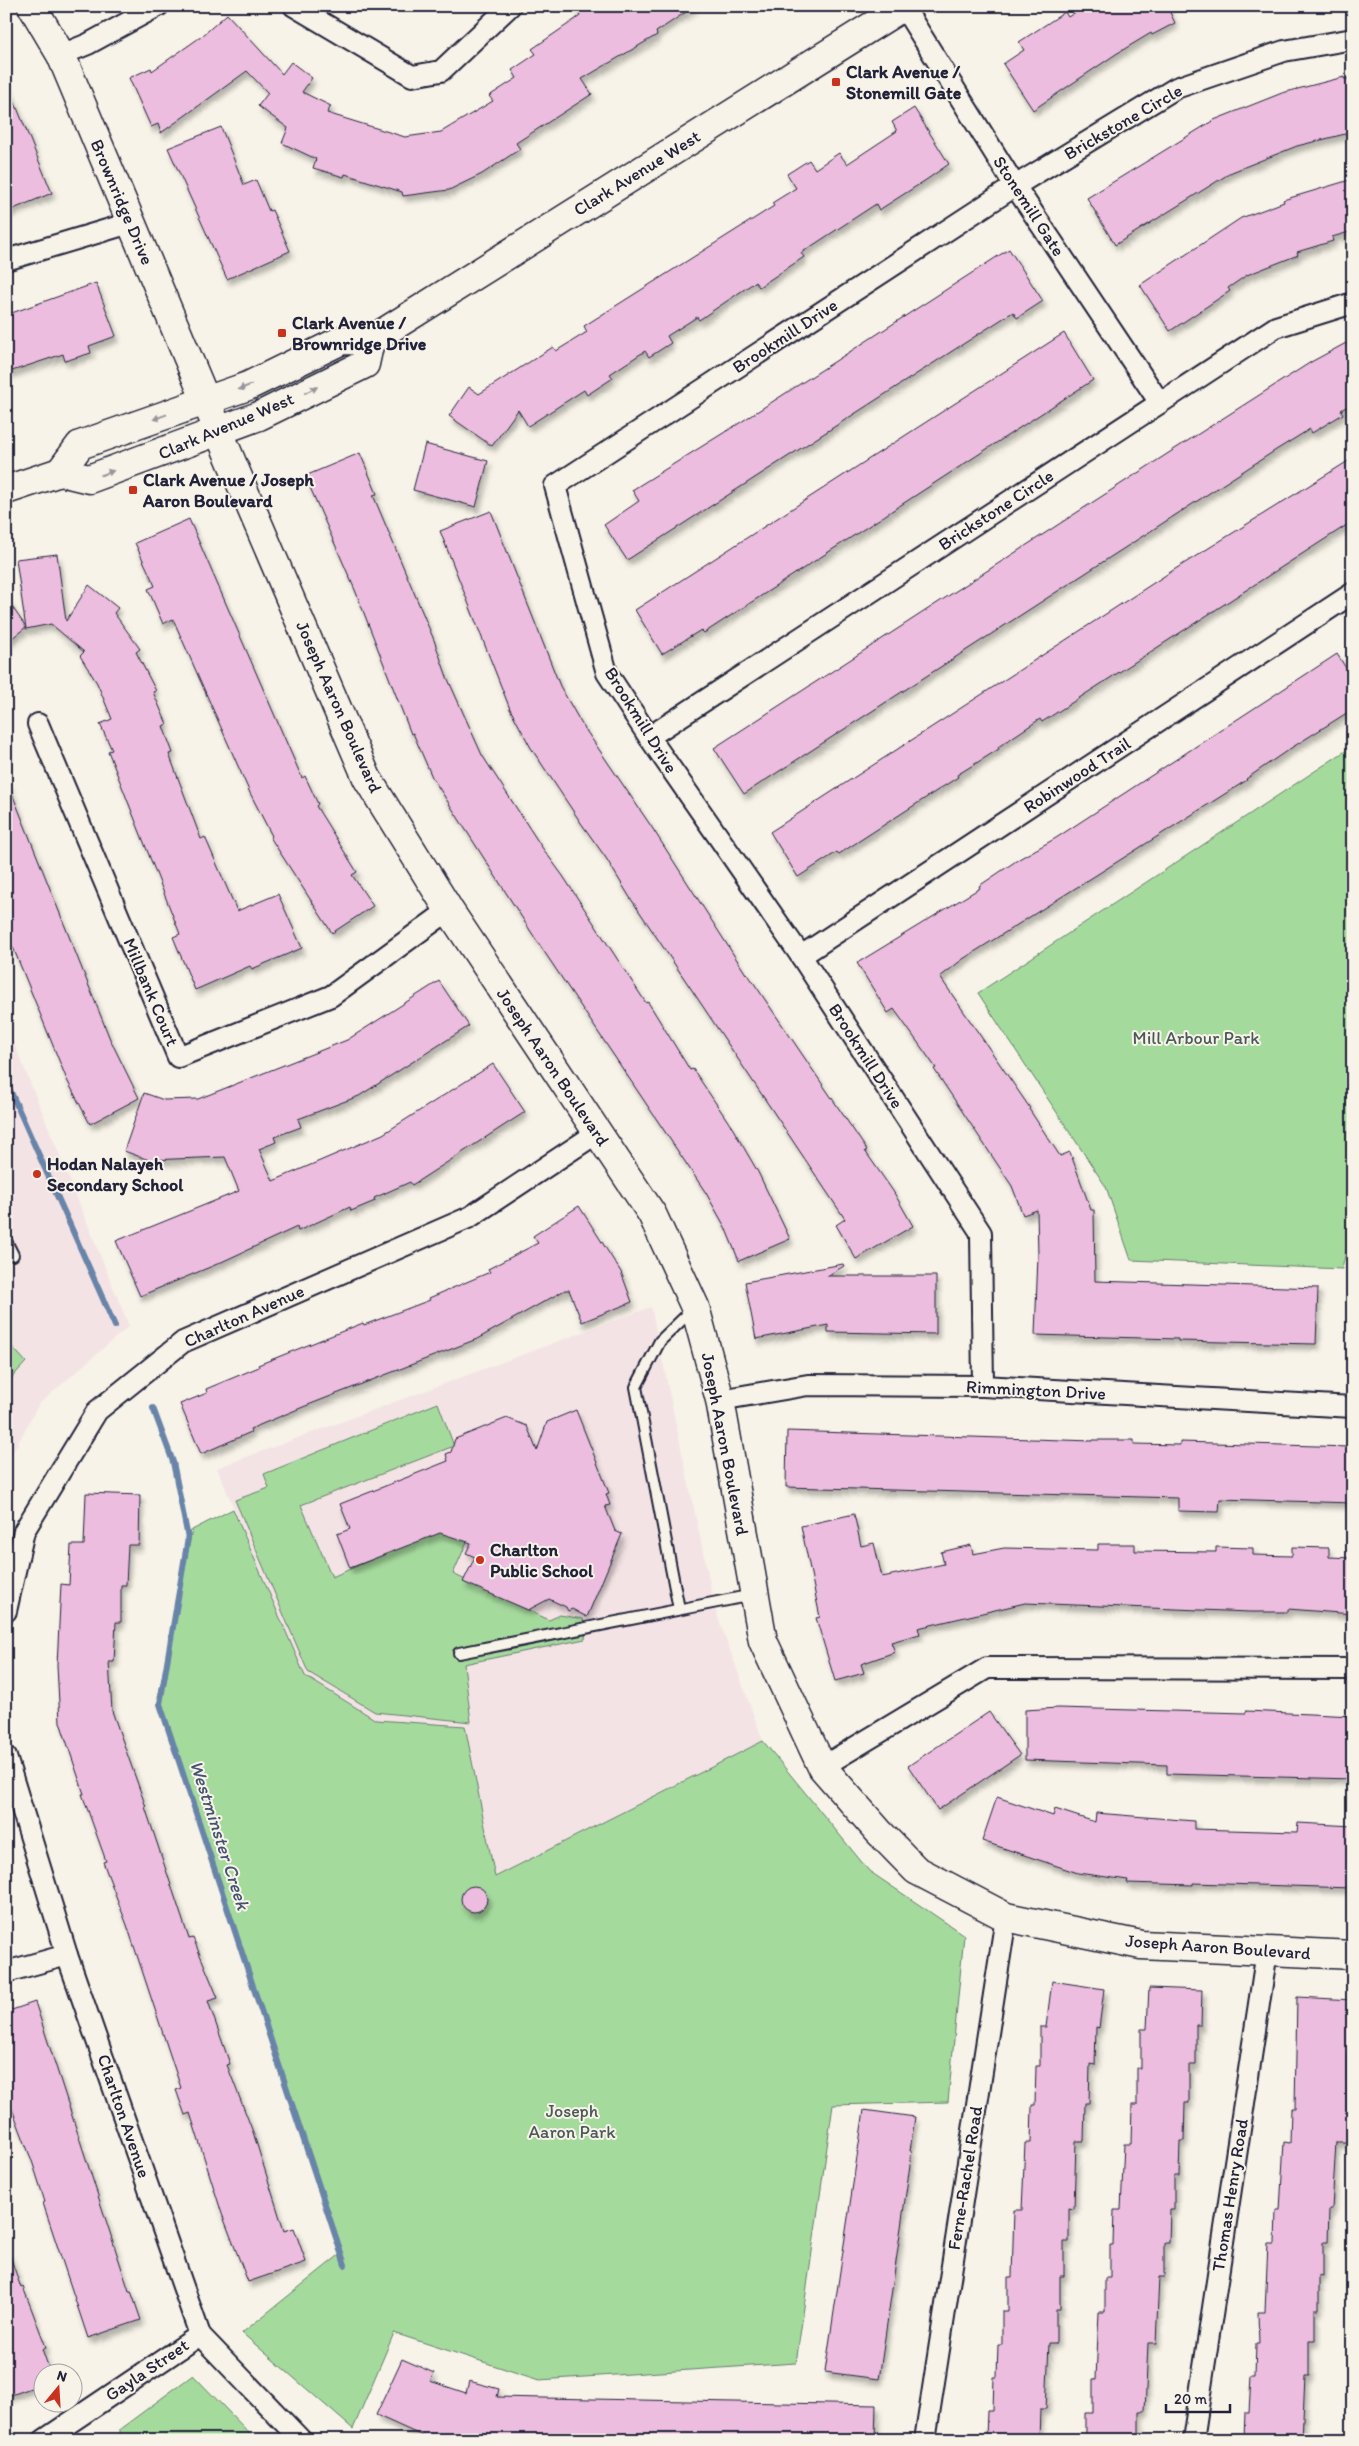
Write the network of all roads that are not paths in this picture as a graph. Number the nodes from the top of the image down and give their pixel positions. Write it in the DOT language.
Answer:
graph roads {
  1 [pos="32,6"];
  2 [pos="158,6"];
  3 [pos="294,6"];
  4 [pos="510,6"];
  5 [pos="903,6"];
  6 [pos="1353,39"];
  7 [pos="61,55"];
  8 [pos="1014,186"];
  9 [pos="130,223"];
  10 [pos="6,260"];
  11 [pos="1353,303"];
  12 [pos="370,341"];
  13 [pos="206,402"];
  14 [pos="1160,403"];
  15 [pos="219,432"];
  16 [pos="60,472"];
  17 [pos="6,490"];
  18 [pos="1353,593"];
  19 [pos="38,724"];
  20 [pos="649,738"];
  21 [pos="449,910"];
  22 [pos="801,956"];
  23 [pos="597,1133"];
  24 [pos="6,1241"];
  25 [pos="12,1256"];
  26 [pos="695,1307"];
  27 [pos="983,1386"];
  28 [pos="720,1400"];
  29 [pos="1353,1407"];
  30 [pos="753,1595"];
  31 [pos="678,1609"];
  32 [pos="6,1611"];
  33 [pos="458,1653"];
  34 [pos="1353,1669"];
  35 [pos="6,1757"];
  36 [pos="822,1767"];
  37 [pos="1006,1917"];
  38 [pos="1267,1951"];
  39 [pos="1353,1955"];
  40 [pos="67,1956"];
  41 [pos="6,1972"];
  42 [pos="200,2335"];
  43 [pos="44,2440"];
  44 [pos="301,2440"];
  45 [pos="925,2440"];
  46 [pos="1193,2440"];
  1 -- 7 [label="street, Brownridge Drive"];
  2 -- 7 [label="street"];
  3 -- 4 [label="street"];
  5 -- 8 [label="street, Stonemill Gate"];
  5 -- 12 [label="street, Clark Avenue West"];
  6 -- 8 [label="street, Brickstone Circle"];
  7 -- 9 [label="street, Brownridge Drive"];
  8 -- 14 [label="street, Stonemill Gate"];
  8 -- 20 [label="street, Brookmill Drive"];
  9 -- 10 [label="street"];
  9 -- 13 [label="street, Brownridge Drive"];
  11 -- 14 [label="street, Brickstone Circle"];
  12 -- 13 [label="street, Clark Avenue West, one-way"];
  15 -- 12 [label="street, Clark Avenue West, one-way"];
  13 -- 15 [label="street, Brownridge Drive"];
  13 -- 16 [label="street, Clark Avenue West, one-way"];
  14 -- 20 [label="street, Brickstone Circle"];
  16 -- 15 [label="street, Clark Avenue West, one-way"];
  15 -- 21 [label="street, Joseph Aaron Boulevard"];
  16 -- 17 [label="street"];
  18 -- 22 [label="street, Robinwood Trail"];
  19 -- 21 [label="street, Millbank Court"];
  20 -- 22 [label="street, Brookmill Drive"];
  21 -- 23 [label="street, Joseph Aaron Boulevard"];
  22 -- 27 [label="street, Brookmill Drive"];
  23 -- 26 [label="street, Joseph Aaron Boulevard"];
  23 -- 32 [label="street, Charlton Avenue"];
  24 -- 25 [label="lane"];
  26 -- 28 [label="street, Joseph Aaron Boulevard"];
  26 -- 31 [label="lane"];
  27 -- 28 [label="street, Rimmington Drive"];
  27 -- 29 [label="street, Rimmington Drive"];
  28 -- 30 [label="street, Joseph Aaron Boulevard"];
  30 -- 31 [label="lane"];
  30 -- 36 [label="street, Joseph Aaron Boulevard"];
  31 -- 33 [label="lane"];
  34 -- 36 [label="street"];
  35 -- 40 [label="street, Charlton Avenue"];
  36 -- 37 [label="street, Joseph Aaron Boulevard"];
  37 -- 38 [label="street, Joseph Aaron Boulevard"];
  37 -- 45 [label="street, Ferne-Rachel Road"];
  38 -- 39 [label="street, Joseph Aaron Boulevard"];
  38 -- 46 [label="street, Thomas Henry Road"];
  40 -- 41 [label="street"];
  40 -- 42 [label="street, Charlton Avenue"];
  42 -- 43 [label="street, Gayla Street"];
  42 -- 44 [label="street, Charlton Avenue"];
}
